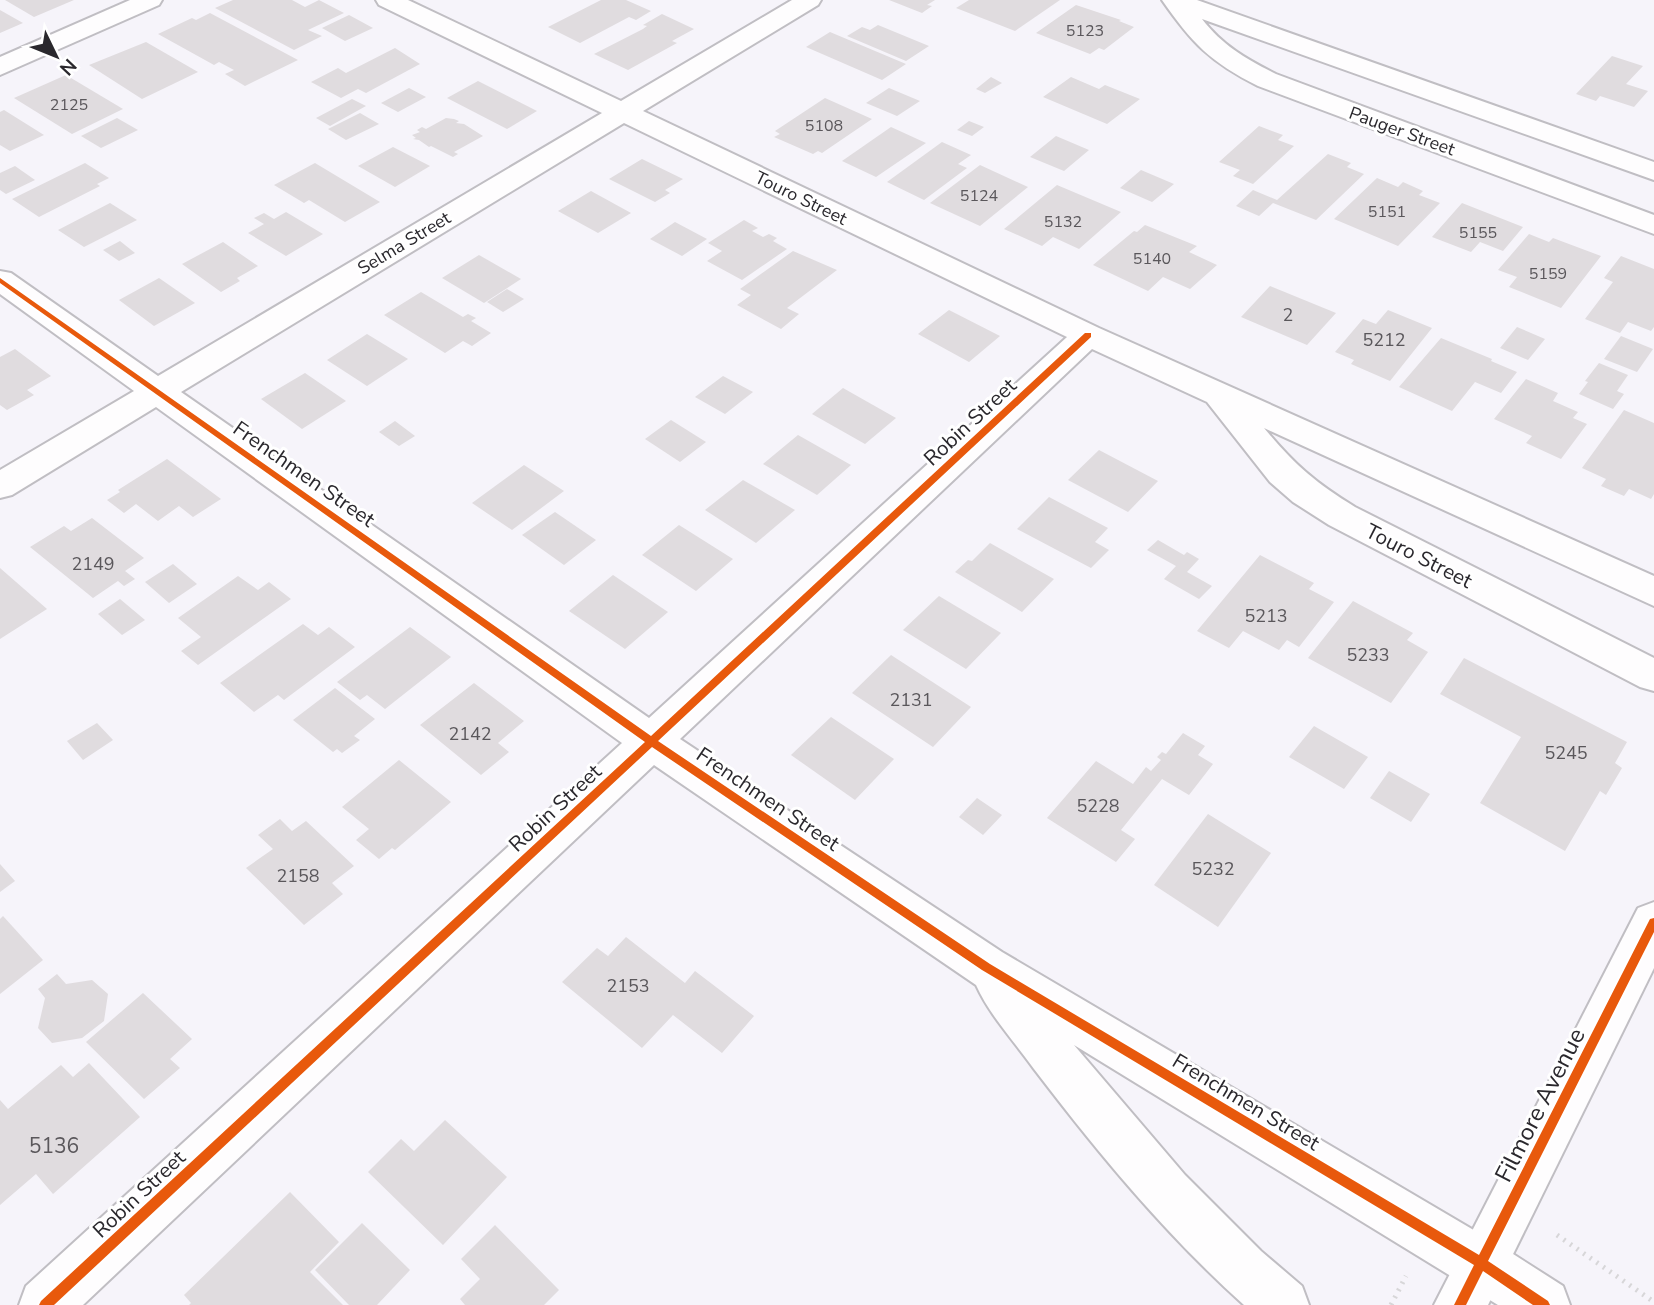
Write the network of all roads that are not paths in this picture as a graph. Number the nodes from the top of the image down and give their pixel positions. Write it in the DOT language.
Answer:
graph roads {
  1 [pos="150,0"];
  2 [pos="388,0"];
  3 [pos="809,0"];
  4 [pos="1174,0"];
  5 [pos="0,67"];
  6 [pos="622,112"];
  7 [pos="1654,172"];
  8 [pos="1654,225"];
  9 [pos="0,280"];
  10 [pos="1088,335"];
  11 [pos="158,392"];
  12 [pos="1216,393"];
  13 [pos="0,486"];
  14 [pos="1654,592"];
  15 [pos="1654,676"];
  16 [pos="652,742"];
  17 [pos="1654,922"];
  18 [pos="986,967"];
  19 [pos="1481,1263"];
  20 [pos="45,1305"];
  21 [pos="1283,1305"];
  22 [pos="1460,1305"];
  23 [pos="1544,1305"];
  1 -- 5 [label="street"];
  2 -- 6 [label="street, Touro Street"];
  3 -- 6 [label="street, Selma Street"];
  4 -- 7 [label="street, Pauger Street"];
  4 -- 8 [label="street, Pauger Street"];
  6 -- 10 [label="street, Touro Street"];
  6 -- 11 [label="street, Selma Street"];
  9 -- 11 [label="street, Frenchmen Street"];
  10 -- 12 [label="street, Touro Street"];
  10 -- 16 [label="street, Robin Street"];
  11 -- 13 [label="street, Selma Street"];
  11 -- 16 [label="street, Frenchmen Street"];
  12 -- 14 [label="street, Touro Street"];
  12 -- 15 [label="street, Touro Street"];
  16 -- 18 [label="street, Frenchmen Street"];
  16 -- 20 [label="street, Robin Street"];
  17 -- 19 [label="street, Filmore Avenue"];
  18 -- 19 [label="street, Frenchmen Street"];
  18 -- 21 [label="street, Frenchmen Street"];
  19 -- 22 [label="street, Filmore Avenue"];
  19 -- 23 [label="street, Frenchmen Street"];
}
